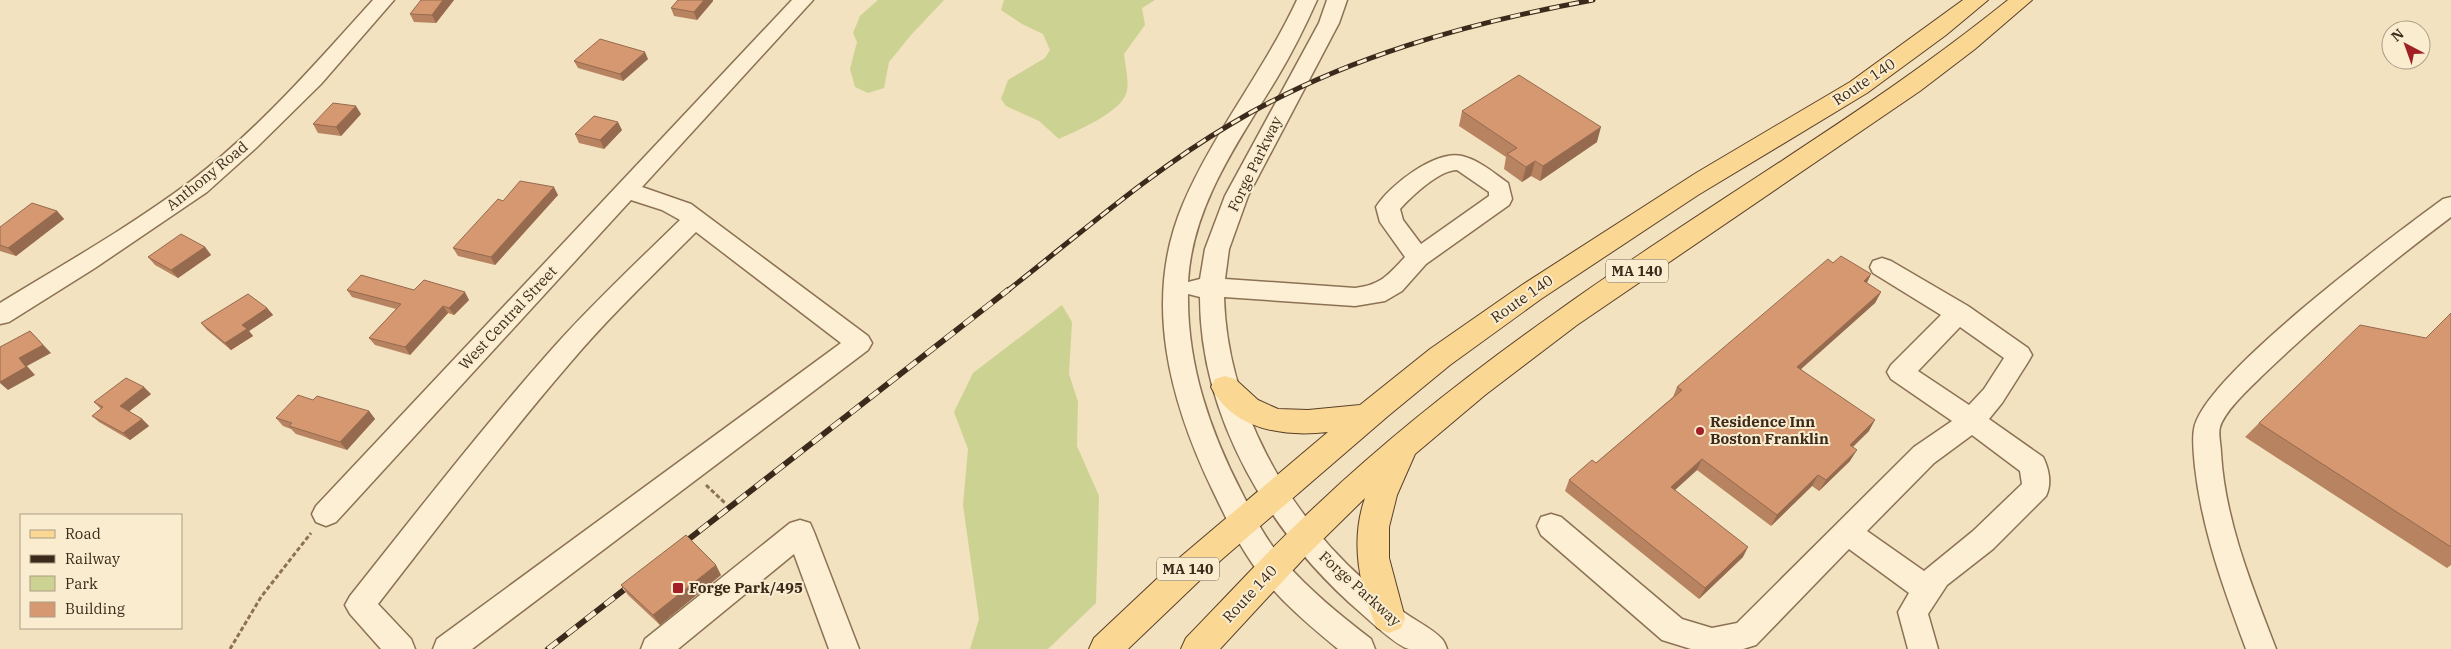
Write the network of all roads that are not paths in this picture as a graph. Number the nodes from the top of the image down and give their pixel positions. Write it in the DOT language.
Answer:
graph roads {
  1 [pos="384,0"];
  2 [pos="803,0"];
  3 [pos="1306,0"];
  4 [pos="1337,0"];
  5 [pos="1977,0"];
  6 [pos="2021,0"];
  7 [pos="628,191"];
  8 [pos="2451,205"];
  9 [pos="696,220"];
  10 [pos="1418,258"];
  11 [pos="1882,267"];
  12 [pos="1176,286"];
  13 [pos="1212,289"];
  14 [pos="1959,313"];
  15 [pos="0,315"];
  16 [pos="1225,387"];
  17 [pos="1367,416"];
  18 [pos="1972,421"];
  19 [pos="1404,445"];
  20 [pos="1275,495"];
  21 [pos="326,514"];
  22 [pos="1243,522"];
  23 [pos="1551,526"];
  24 [pos="1848,533"];
  25 [pos="1305,537"];
  26 [pos="1273,568"];
  27 [pos="1927,590"];
  28 [pos="1389,618"];
  29 [pos="400,649"];
  30 [pos="448,649"];
  31 [pos="656,649"];
  32 [pos="844,649"];
  33 [pos="1106,649"];
  34 [pos="1198,649"];
  35 [pos="1360,649"];
  36 [pos="1432,649"];
  37 [pos="1923,649"];
  38 [pos="2261,649"];
  1 -- 15 [label="street, Anthony Road"];
  2 -- 7 [label="street, West Central Street"];
  3 -- 12 [label="street, Forge Parkway"];
  4 -- 13 [label="street, Forge Parkway"];
  5 -- 17 [label="main road, Route 140 / MA 140"];
  6 -- 19 [label="main road, Route 140 / MA 140"];
  7 -- 9 [label="street"];
  7 -- 21 [label="street, West Central Street"];
  8 -- 38 [label="street"];
  9 -- 29 [label="street"];
  9 -- 30 [label="street"];
  10 -- 10 [label="street"];
  10 -- 13 [label="street"];
  11 -- 14 [label="street"];
  12 -- 13 [label="street"];
  12 -- 22 [label="street, Forge Parkway"];
  13 -- 16 [label="street, Forge Parkway"];
  14 -- 18 [label="street"];
  14 -- 18 [label="street"];
  16 -- 17 [label="main road"];
  16 -- 20 [label="street, Forge Parkway"];
  17 -- 20 [label="main road, Route 140 / MA 140"];
  18 -- 24 [label="street"];
  18 -- 27 [label="street"];
  19 -- 25 [label="main road, Route 140 / MA 140"];
  19 -- 28 [label="main road"];
  20 -- 22 [label="main road, Route 140 / MA 140"];
  20 -- 25 [label="street, Forge Parkway"];
  22 -- 26 [label="street, Forge Parkway"];
  22 -- 33 [label="main road, Route 140 / MA 140"];
  23 -- 24 [label="street"];
  24 -- 27 [label="street"];
  25 -- 26 [label="main road, Route 140 / MA 140"];
  25 -- 28 [label="street, Forge Parkway"];
  26 -- 34 [label="main road, Route 140 / MA 140"];
  26 -- 35 [label="street, Forge Parkway"];
  27 -- 37 [label="street"];
  28 -- 36 [label="street, Forge Parkway"];
  31 -- 32 [label="street"];
}
